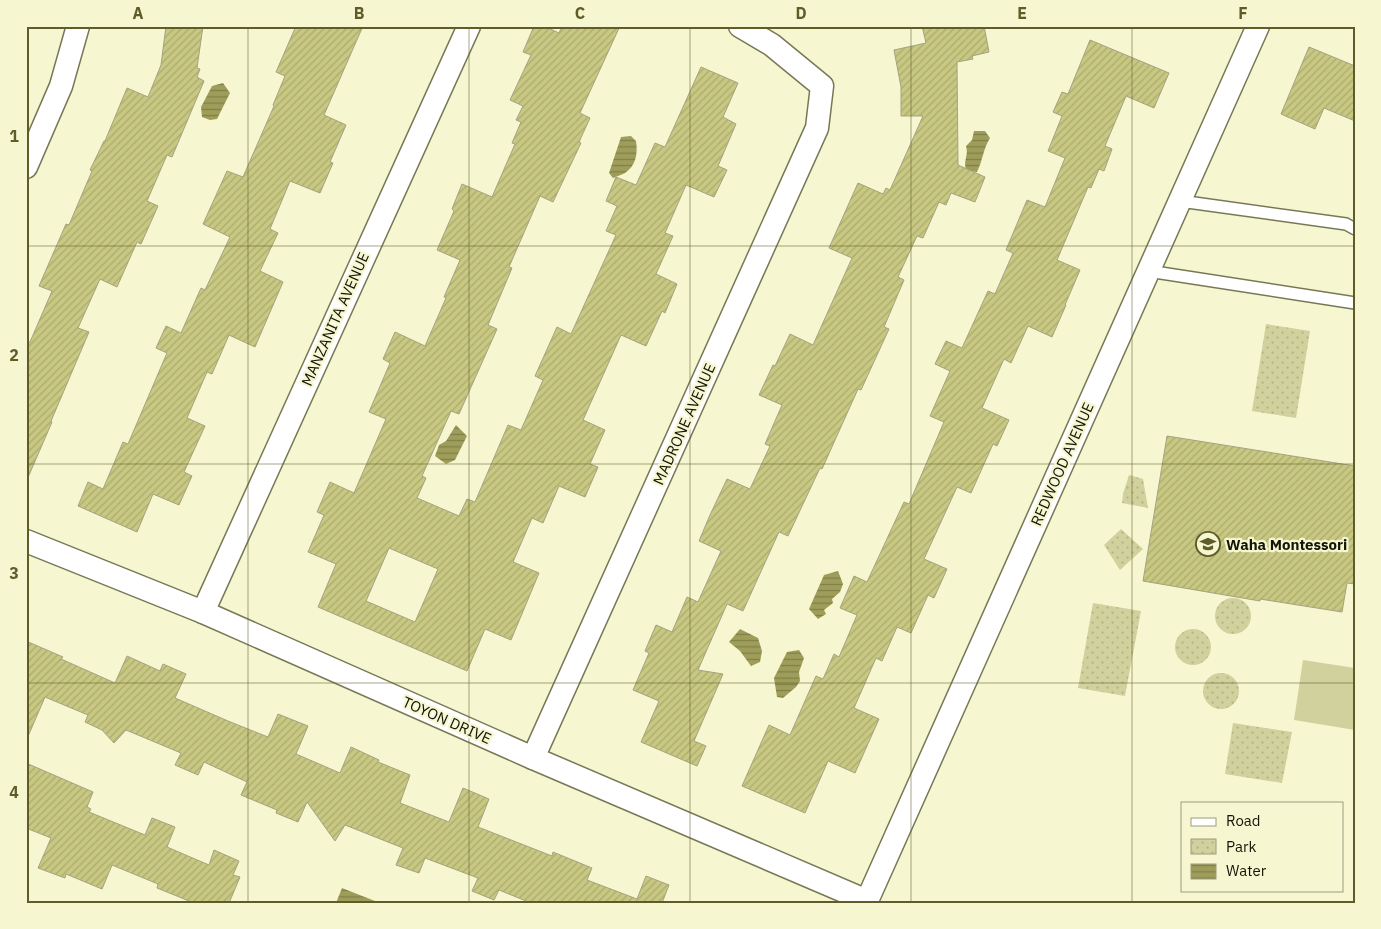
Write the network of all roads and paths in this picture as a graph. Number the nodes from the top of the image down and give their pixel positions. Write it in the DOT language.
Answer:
graph roads {
  1 [pos="78,26"];
  2 [pos="468,26"];
  3 [pos="740,26"];
  4 [pos="1258,26"];
  5 [pos="26,167"];
  6 [pos="1180,202"];
  7 [pos="1355,229"];
  8 [pos="1148,271"];
  9 [pos="1355,303"];
  10 [pos="26,542"];
  11 [pos="203,612"];
  12 [pos="533,758"];
  13 [pos="867,902"];
  1 -- 5 [label="street"];
  2 -- 11 [label="street, MANZANITA AVENUE"];
  3 -- 12 [label="street, MADRONE AVENUE"];
  4 -- 6 [label="street, REDWOOD AVENUE"];
  6 -- 7 [label="lane"];
  6 -- 8 [label="street, REDWOOD AVENUE"];
  8 -- 9 [label="lane"];
  8 -- 13 [label="street, REDWOOD AVENUE"];
  10 -- 11 [label="street, TOYON DRIVE"];
  11 -- 12 [label="street, TOYON DRIVE"];
  12 -- 13 [label="street, TOYON DRIVE"];
}
